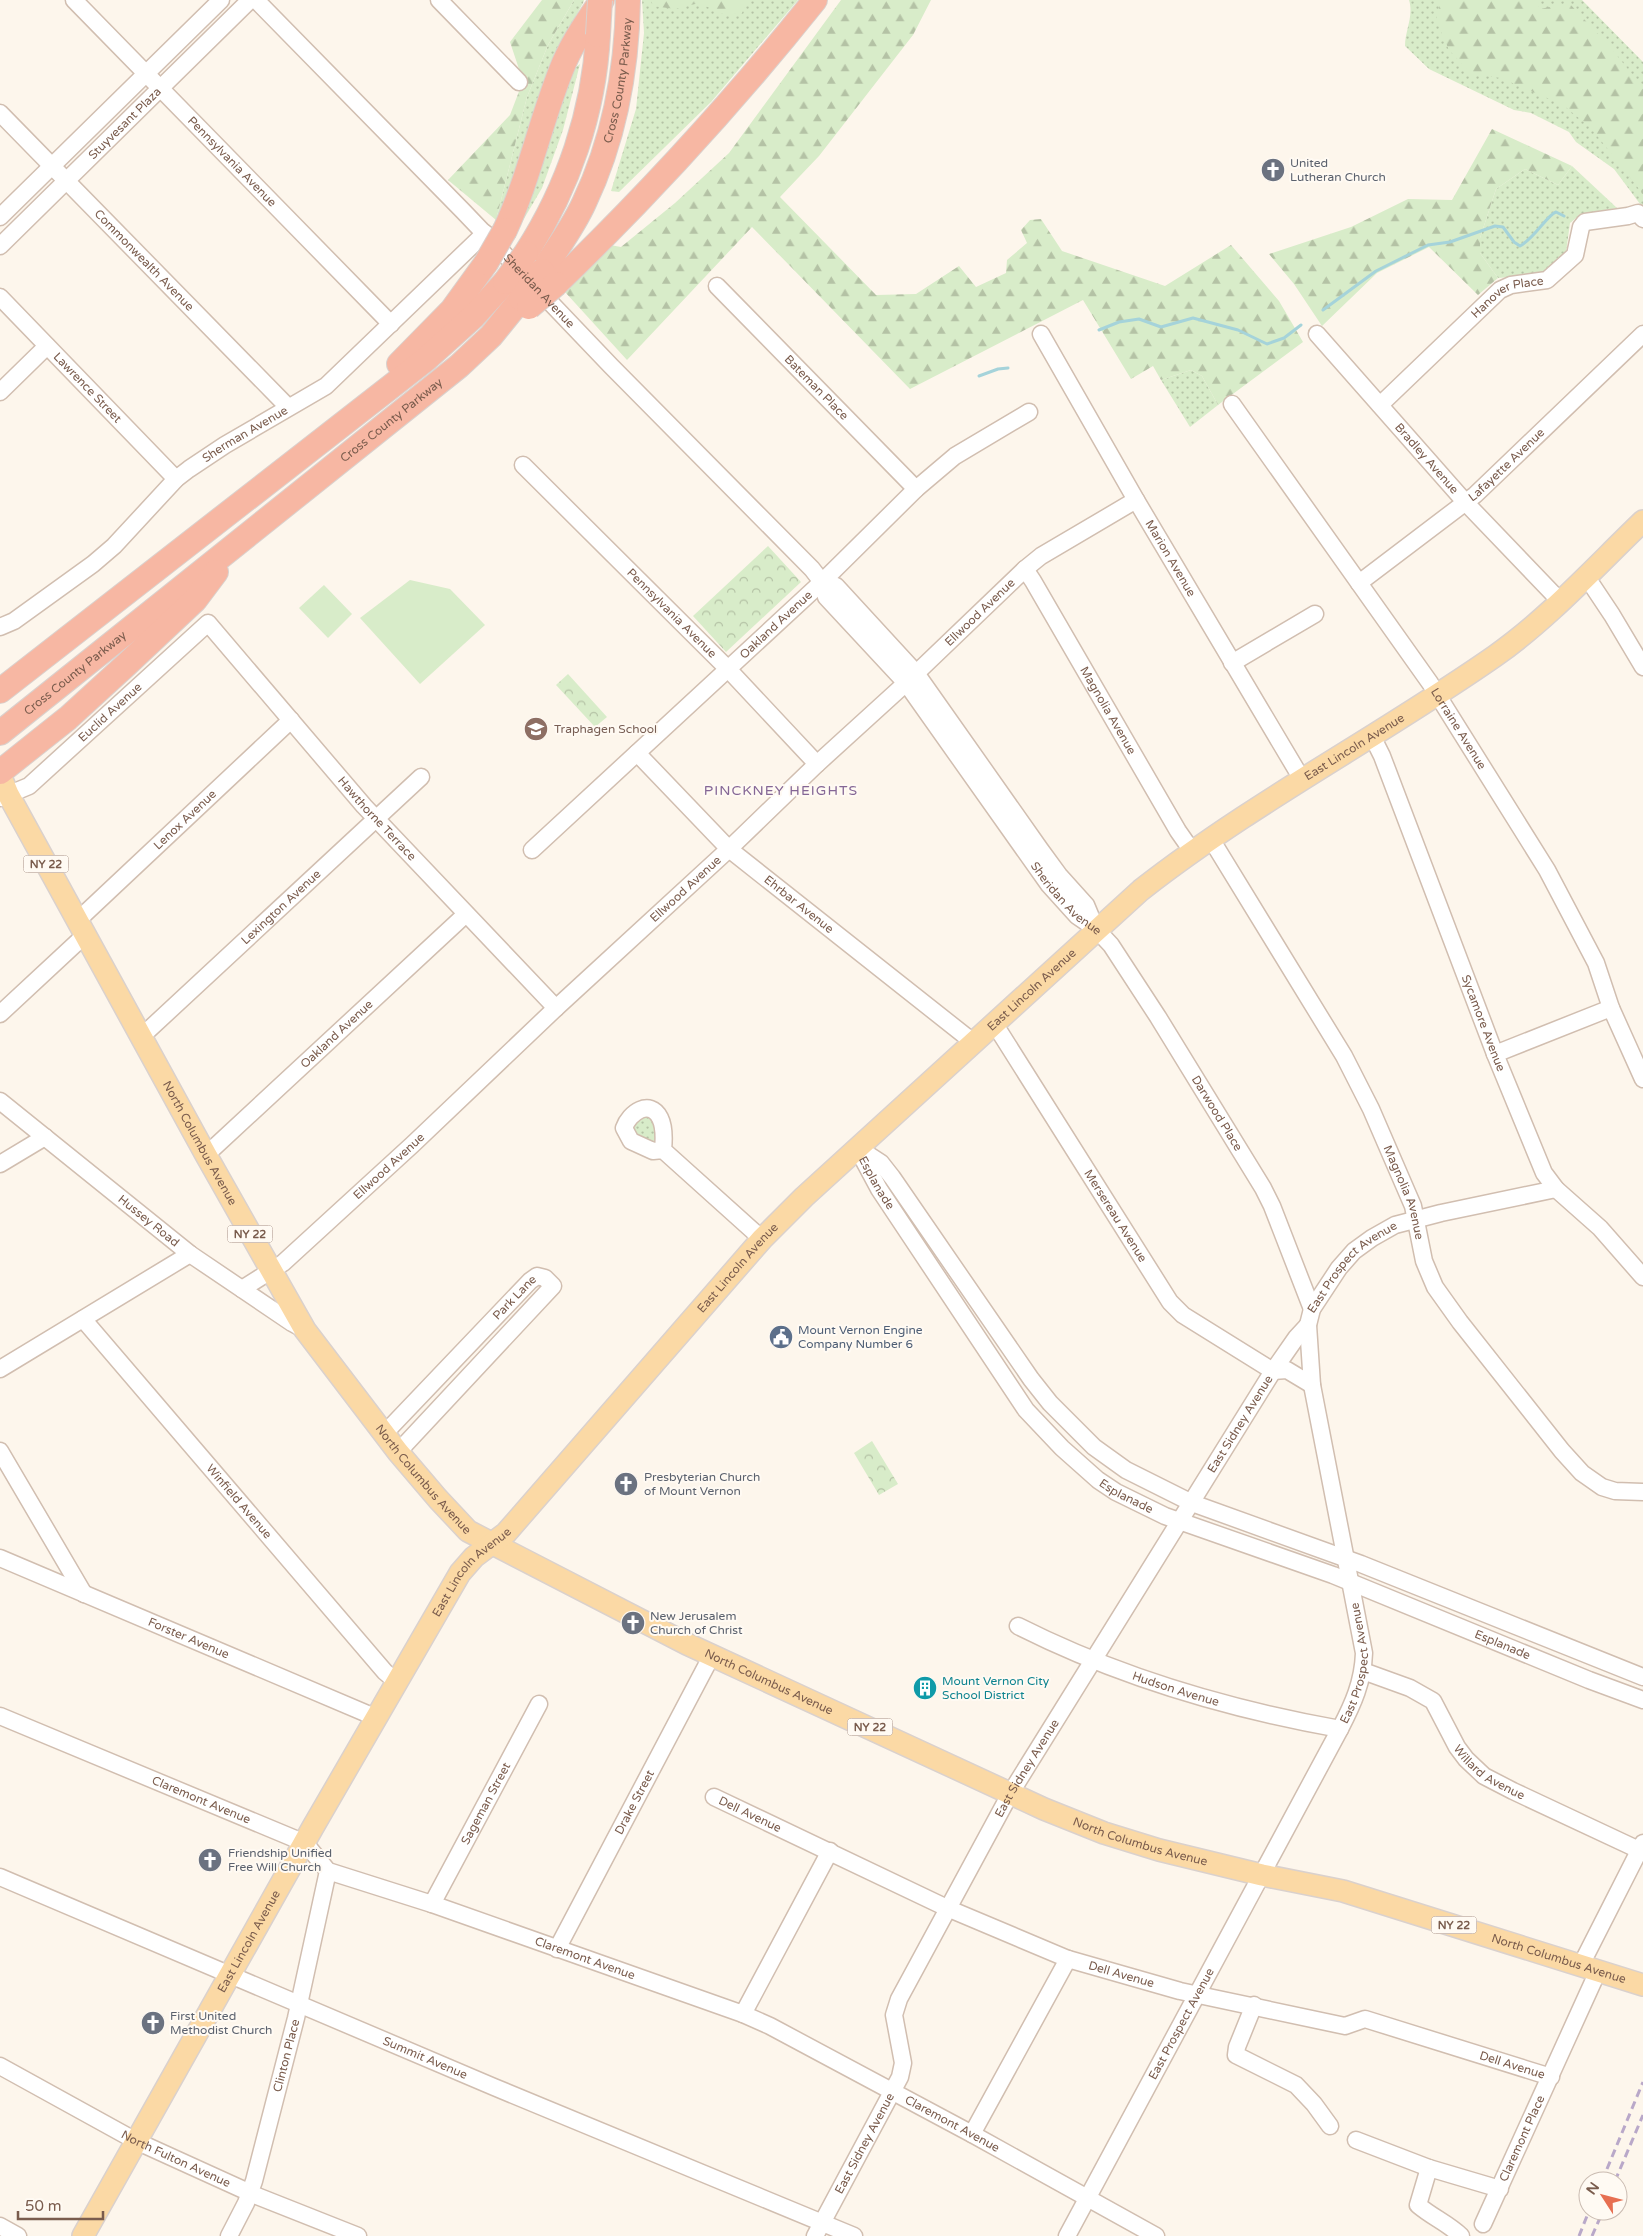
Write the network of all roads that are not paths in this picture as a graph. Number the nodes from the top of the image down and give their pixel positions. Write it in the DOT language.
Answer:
graph roads {
  1 [pos="74,0"];
  2 [pos="221,0"];
  3 [pos="250,0"];
  4 [pos="256,0"];
  5 [pos="439,0"];
  6 [pos="601,0"];
  7 [pos="628,0"];
  8 [pos="815,0"];
  9 [pos="146,73"];
  10 [pos="519,82"];
  11 [pos="160,88"];
  12 [pos="0,113"];
  13 [pos="52,166"];
  14 [pos="66,180"];
  15 [pos="1640,216"];
  16 [pos="0,217"];
  17 [pos="495,232"];
  18 [pos="0,246"];
  19 [pos="549,277"];
  20 [pos="717,286"];
  21 [pos="0,297"];
  22 [pos="391,324"];
  23 [pos="1041,334"];
  24 [pos="1317,334"];
  25 [pos="1643,334"];
  26 [pos="47,346"];
  27 [pos="0,392"];
  28 [pos="1232,404"];
  29 [pos="1380,405"];
  30 [pos="288,407"];
  31 [pos="1029,412"];
  32 [pos="354,413"];
  33 [pos="523,465"];
  34 [pos="176,479"];
  35 [pos="916,490"];
  36 [pos="1136,500"];
  37 [pos="1466,503"];
  38 [pos="1643,521"];
  39 [pos="237,545"];
  40 [pos="1024,569"];
  41 [pos="1586,576"];
  42 [pos="822,582"];
  43 [pos="1360,583"];
  44 [pos="1560,601"];
  45 [pos="1315,614"];
  46 [pos="208,623"];
  47 [pos="0,628"];
  48 [pos="1232,663"];
  49 [pos="1643,667"];
  50 [pos="728,669"];
  51 [pos="911,678"];
  52 [pos="0,691"];
  53 [pos="1437,695"];
  54 [pos="291,720"];
  55 [pos="4,730"];
  56 [pos="1372,736"];
  57 [pos="637,753"];
  58 [pos="817,764"];
  59 [pos="6,769"];
  60 [pos="421,777"];
  61 [pos="1303,781"];
  62 [pos="4,796"];
  63 [pos="376,820"];
  64 [pos="1212,839"];
  65 [pos="729,849"];
  66 [pos="532,850"];
  67 [pos="1192,851"];
  68 [pos="466,914"];
  69 [pos="81,928"];
  70 [pos="1096,929"];
  71 [pos="556,1008"];
  72 [pos="1611,1008"];
  73 [pos="0,1014"];
  74 [pos="994,1023"];
  75 [pos="141,1037"];
  76 [pos="973,1042"];
  77 [pos="1495,1054"];
  78 [pos="1643,1079"];
  79 [pos="0,1101"];
  80 [pos="45,1137"];
  81 [pos="858,1148"];
  82 [pos="663,1150"];
  83 [pos="206,1155"];
  84 [pos="0,1164"];
  85 [pos="1556,1189"];
  86 [pos="1416,1220"];
  87 [pos="762,1239"];
  88 [pos="190,1254"];
  89 [pos="271,1271"];
  90 [pos="1643,1277"];
  91 [pos="242,1289"];
  92 [pos="1312,1309"];
  93 [pos="83,1319"];
  94 [pos="1308,1325"];
  95 [pos="305,1330"];
  96 [pos="0,1369"];
  97 [pos="1273,1372"];
  98 [pos="1312,1385"];
  99 [pos="384,1434"];
  100 [pos="0,1451"];
  101 [pos="398,1452"];
  102 [pos="1643,1492"];
  103 [pos="1192,1503"];
  104 [pos="1180,1522"];
  105 [pos="492,1544"];
  106 [pos="0,1558"];
  107 [pos="1346,1560"];
  108 [pos="1351,1582"];
  109 [pos="84,1594"];
  110 [pos="1018,1626"];
  111 [pos="712,1655"];
  112 [pos="1094,1661"];
  113 [pos="1363,1671"];
  114 [pos="1643,1677"];
  115 [pos="397,1682"];
  116 [pos="1643,1700"];
  117 [pos="539,1704"];
  118 [pos="0,1716"];
  119 [pos="377,1718"];
  120 [pos="1340,1729"];
  121 [pos="1010,1794"];
  122 [pos="714,1797"];
  123 [pos="305,1843"];
  124 [pos="1641,1846"];
  125 [pos="830,1852"];
  126 [pos="328,1871"];
  127 [pos="1262,1875"];
  128 [pos="0,1877"];
  129 [pos="432,1904"];
  130 [pos="947,1908"];
  131 [pos="557,1949"];
  132 [pos="1068,1959"];
  133 [pos="1590,1968"];
  134 [pos="230,1974"];
  135 [pos="1643,1985"];
  136 [pos="1197,1995"];
  137 [pos="300,2004"];
  138 [pos="1254,2005"];
  139 [pos="743,2014"];
  140 [pos="0,2066"];
  141 [pos="1551,2077"];
  142 [pos="893,2093"];
  143 [pos="1330,2126"];
  144 [pos="972,2134"];
  145 [pos="1356,2140"];
  146 [pos="136,2141"];
  147 [pos="1429,2168"];
  148 [pos="1500,2189"];
  149 [pos="250,2192"];
  150 [pos="1088,2199"];
  151 [pos="1483,2224"];
  152 [pos="0,2226"];
  153 [pos="818,2229"];
  154 [pos="18,2236"];
  155 [pos="83,2236"];
  156 [pos="229,2236"];
  157 [pos="358,2236"];
  158 [pos="854,2236"];
  159 [pos="1067,2236"];
  160 [pos="1156,2236"];
  161 [pos="1461,2236"];
  1 -- 9 [label="street, Pennsylvania Avenue"];
  2 -- 9 [label="street, Stuyvesant Plaza"];
  3 -- 11 [label="street, Stuyvesant Plaza"];
  4 -- 17 [label="street, Sheridan Avenue"];
  5 -- 10 [label="street"];
  6 -- 17 [label="highway"];
  6 -- 32 [label="highway, Cross County Parkway, bridge"];
  7 -- 19 [label="highway, Cross County Parkway"];
  8 -- 19 [label="highway"];
  9 -- 11 [label="street, Pennsylvania Avenue"];
  9 -- 13 [label="street, Stuyvesant Plaza"];
  11 -- 14 [label="street, Stuyvesant Plaza"];
  11 -- 22 [label="street, Pennsylvania Avenue"];
  12 -- 13 [label="street, Commonwealth Avenue"];
  13 -- 14 [label="street, Commonwealth Avenue"];
  13 -- 16 [label="street, Stuyvesant Plaza"];
  14 -- 18 [label="street, Stuyvesant Plaza"];
  14 -- 30 [label="street, Commonwealth Avenue"];
  15 -- 29 [label="street, Hanover Place"];
  17 -- 22 [label="street, Sherman Avenue"];
  17 -- 32 [label="highway, bridge"];
  17 -- 42 [label="street, Sheridan Avenue"];
  19 -- 39 [label="highway, Cross County Parkway, bridge"];
  20 -- 35 [label="street, Bateman Place"];
  21 -- 26 [label="street, Lawrence Street"];
  22 -- 30 [label="street, Sherman Avenue"];
  23 -- 36 [label="street, Marion Avenue"];
  24 -- 29 [label="street, Bradley Avenue"];
  25 -- 37 [label="street, Lafayette Avenue"];
  26 -- 27 [label="street"];
  26 -- 34 [label="street, Lawrence Street"];
  28 -- 43 [label="street, Lorraine Avenue"];
  29 -- 37 [label="street, Bradley Avenue"];
  30 -- 34 [label="street, Sherman Avenue"];
  31 -- 35 [label="street, Oakland Avenue"];
  32 -- 52 [label="highway, Cross County Parkway"];
  33 -- 50 [label="street, Pennsylvania Avenue"];
  34 -- 47 [label="street, Sherman Avenue"];
  35 -- 42 [label="street, Oakland Avenue"];
  36 -- 40 [label="street, Ellwood Avenue"];
  36 -- 48 [label="street, Marion Avenue"];
  37 -- 43 [label="street, Lafayette Avenue"];
  37 -- 44 [label="street, Bradley Avenue"];
  38 -- 41 [label="main road, East Lincoln Avenue"];
  39 -- 55 [label="highway, Cross County Parkway"];
  39 -- 59 [label="highway"];
  40 -- 51 [label="street, Ellwood Avenue"];
  40 -- 67 [label="street, Magnolia Avenue"];
  41 -- 44 [label="main road, East Lincoln Avenue"];
  41 -- 49 [label="street"];
  42 -- 50 [label="street, Oakland Avenue"];
  42 -- 51 [label="street, Sheridan Avenue"];
  43 -- 53 [label="street, Lorraine Avenue"];
  44 -- 53 [label="main road, East Lincoln Avenue"];
  45 -- 48 [label="street"];
  46 -- 54 [label="street, Hawthorne Terrace"];
  46 -- 62 [label="street, Euclid Avenue"];
  48 -- 61 [label="street, Marion Avenue"];
  50 -- 57 [label="street, Oakland Avenue"];
  50 -- 58 [label="street, Pennsylvania Avenue"];
  51 -- 58 [label="street, Ellwood Avenue"];
  51 -- 70 [label="street, Sheridan Avenue"];
  53 -- 56 [label="main road, East Lincoln Avenue"];
  53 -- 72 [label="street, Lorraine Avenue"];
  54 -- 63 [label="street, Hawthorne Terrace"];
  54 -- 69 [label="street, Lenox Avenue"];
  56 -- 61 [label="main road, East Lincoln Avenue"];
  56 -- 77 [label="street, Sycamore Avenue"];
  57 -- 65 [label="street, Ehrbar Avenue"];
  57 -- 66 [label="street, Oakland Avenue"];
  58 -- 65 [label="street, Ellwood Avenue"];
  59 -- 62 [label="main road, North Columbus Avenue / NY 22"];
  60 -- 63 [label="street, Lexington Avenue"];
  61 -- 64 [label="main road, East Lincoln Avenue"];
  62 -- 69 [label="main road, North Columbus Avenue / NY 22"];
  63 -- 68 [label="street, Hawthorne Terrace"];
  63 -- 75 [label="street, Lexington Avenue"];
  64 -- 67 [label="main road, East Lincoln Avenue"];
  64 -- 86 [label="street, Magnolia Avenue"];
  65 -- 71 [label="street, Ellwood Avenue"];
  65 -- 76 [label="street, Ehrbar Avenue"];
  67 -- 70 [label="main road, East Lincoln Avenue"];
  68 -- 71 [label="street, Hawthorne Terrace"];
  68 -- 83 [label="street, Oakland Avenue"];
  69 -- 73 [label="street, Lenox Avenue"];
  69 -- 75 [label="main road, North Columbus Avenue / NY 22"];
  70 -- 74 [label="main road, East Lincoln Avenue"];
  70 -- 92 [label="street, Darwood Place"];
  71 -- 89 [label="street, Ellwood Avenue"];
  72 -- 77 [label="street"];
  72 -- 78 [label="street, Lorraine Avenue"];
  74 -- 76 [label="main road, East Lincoln Avenue"];
  74 -- 97 [label="street, Mersereau Avenue"];
  75 -- 83 [label="main road, North Columbus Avenue / NY 22"];
  76 -- 81 [label="main road, East Lincoln Avenue"];
  77 -- 85 [label="street, Sycamore Avenue"];
  79 -- 80 [label="street, Hussey Road"];
  80 -- 84 [label="street"];
  80 -- 88 [label="street, Hussey Road"];
  81 -- 87 [label="main road, East Lincoln Avenue"];
  81 -- 103 [label="street, Esplanade"];
  81 -- 104 [label="street, Esplanade"];
  82 -- 87 [label="street"];
  83 -- 89 [label="main road, North Columbus Avenue / NY 22"];
  85 -- 86 [label="street, East Prospect Avenue"];
  85 -- 90 [label="street, Sycamore Avenue"];
  86 -- 92 [label="street, East Prospect Avenue"];
  86 -- 102 [label="street, Magnolia Avenue"];
  87 -- 105 [label="main road, East Lincoln Avenue"];
  88 -- 91 [label="street, Hussey Road"];
  88 -- 93 [label="street"];
  89 -- 91 [label="street, Ellwood Avenue"];
  89 -- 95 [label="main road, North Columbus Avenue / NY 22"];
  91 -- 95 [label="street, Hussey Road"];
  92 -- 94 [label="street, East Prospect Avenue"];
  93 -- 96 [label="street"];
  93 -- 115 [label="street, Winfield Avenue"];
  94 -- 97 [label="street, East Sidney Avenue"];
  94 -- 98 [label="street, East Prospect Avenue"];
  95 -- 99 [label="main road, North Columbus Avenue / NY 22"];
  97 -- 98 [label="street"];
  97 -- 103 [label="street, East Sidney Avenue"];
  98 -- 107 [label="street, East Prospect Avenue"];
  99 -- 101 [label="main road, North Columbus Avenue / NY 22"];
  99 -- 101 [label="street, Park Lane"];
  100 -- 109 [label="street"];
  101 -- 105 [label="main road, North Columbus Avenue / NY 22"];
  103 -- 104 [label="street, East Sidney Avenue"];
  103 -- 107 [label="street, Esplanade"];
  104 -- 108 [label="street, Esplanade"];
  104 -- 112 [label="street, East Sidney Avenue"];
  105 -- 111 [label="main road, North Columbus Avenue / NY 22"];
  105 -- 115 [label="main road, East Lincoln Avenue"];
  106 -- 109 [label="street, Forster Avenue"];
  107 -- 108 [label="street, East Prospect Avenue"];
  107 -- 114 [label="street, Esplanade"];
  108 -- 113 [label="street, East Prospect Avenue"];
  108 -- 116 [label="street, Esplanade"];
  109 -- 119 [label="street, Forster Avenue"];
  110 -- 112 [label="street, Hudson Avenue"];
  111 -- 121 [label="main road, North Columbus Avenue / NY 22"];
  111 -- 131 [label="street, Drake Street"];
  112 -- 120 [label="street, Hudson Avenue"];
  112 -- 121 [label="street, East Sidney Avenue"];
  113 -- 120 [label="street, East Prospect Avenue"];
  113 -- 124 [label="street, Willard Avenue"];
  115 -- 119 [label="main road, East Lincoln Avenue"];
  117 -- 129 [label="street, Sageman Street"];
  118 -- 123 [label="street, Claremont Avenue"];
  119 -- 123 [label="main road, East Lincoln Avenue"];
  120 -- 127 [label="street, East Prospect Avenue"];
  121 -- 127 [label="main road, North Columbus Avenue / NY 22"];
  121 -- 130 [label="street, East Sidney Avenue"];
  122 -- 125 [label="street, Dell Avenue"];
  123 -- 126 [label="street, Claremont Avenue"];
  123 -- 134 [label="main road, East Lincoln Avenue"];
  124 -- 133 [label="street"];
  125 -- 130 [label="street, Dell Avenue"];
  125 -- 139 [label="street"];
  126 -- 129 [label="street, Claremont Avenue"];
  126 -- 137 [label="street, Clinton Place"];
  127 -- 133 [label="main road, North Columbus Avenue / NY 22"];
  127 -- 136 [label="street, East Prospect Avenue"];
  128 -- 134 [label="street, Summit Avenue"];
  129 -- 131 [label="street, Claremont Avenue"];
  130 -- 132 [label="street, Dell Avenue"];
  130 -- 142 [label="street, East Sidney Avenue"];
  131 -- 139 [label="street, Claremont Avenue"];
  132 -- 136 [label="street, Dell Avenue"];
  132 -- 144 [label="street"];
  133 -- 135 [label="main road, North Columbus Avenue / NY 22"];
  133 -- 141 [label="street, Claremont Place"];
  134 -- 137 [label="street, Summit Avenue"];
  134 -- 146 [label="main road, East Lincoln Avenue"];
  136 -- 138 [label="street, Dell Avenue"];
  136 -- 150 [label="street, East Prospect Avenue"];
  137 -- 149 [label="street, Clinton Place"];
  137 -- 153 [label="street, Summit Avenue"];
  138 -- 141 [label="street, Dell Avenue"];
  138 -- 143 [label="street"];
  139 -- 142 [label="street, Claremont Avenue"];
  140 -- 146 [label="street, North Fulton Avenue"];
  141 -- 148 [label="street, Claremont Place"];
  142 -- 144 [label="street, Claremont Avenue"];
  142 -- 153 [label="street, East Sidney Avenue"];
  144 -- 150 [label="street, Claremont Avenue"];
  145 -- 147 [label="street"];
  146 -- 149 [label="street, North Fulton Avenue"];
  146 -- 155 [label="main road, East Lincoln Avenue"];
  147 -- 148 [label="street"];
  147 -- 161 [label="street"];
  148 -- 151 [label="street, Claremont Place"];
  149 -- 156 [label="street, Clinton Place"];
  149 -- 157 [label="street, North Fulton Avenue"];
  150 -- 159 [label="street, East Prospect Avenue"];
  150 -- 160 [label="street, Claremont Avenue"];
  152 -- 154 [label="street"];
  153 -- 158 [label="street, Summit Avenue"];
}
